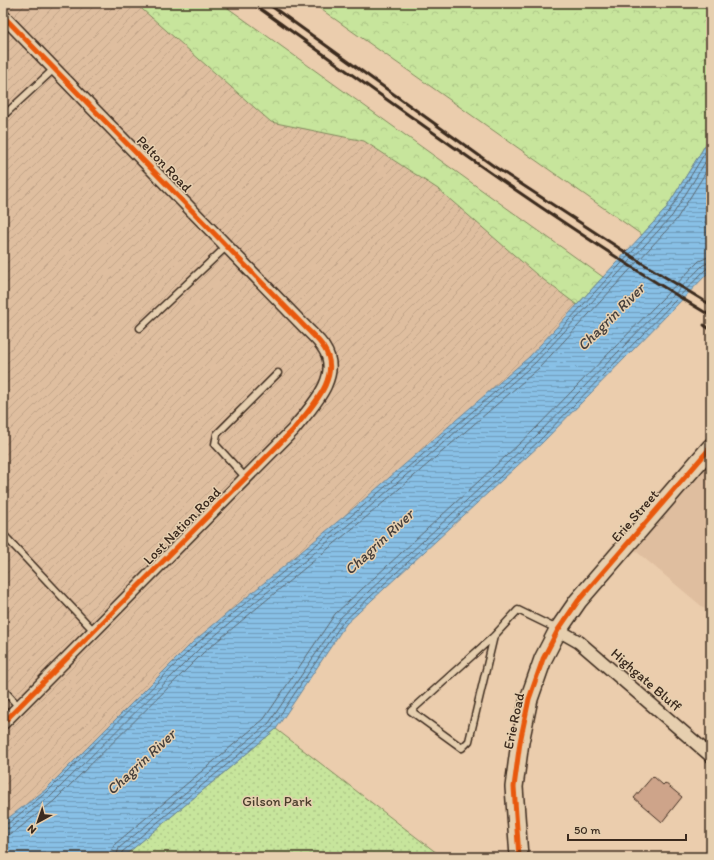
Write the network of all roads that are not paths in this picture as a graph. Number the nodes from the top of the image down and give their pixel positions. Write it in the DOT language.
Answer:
graph roads {
  1 [pos="3,16"];
  2 [pos="54,69"];
  3 [pos="3,116"];
  4 [pos="227,246"];
  5 [pos="140,328"];
  6 [pos="307,329"];
  7 [pos="278,373"];
  8 [pos="711,447"];
  9 [pos="246,478"];
  10 [pos="3,534"];
  11 [pos="578,601"];
  12 [pos="558,630"];
  13 [pos="94,631"];
  14 [pos="494,636"];
  15 [pos="3,689"];
  16 [pos="19,707"];
  17 [pos="3,723"];
  18 [pos="711,756"];
  19 [pos="519,857"];
  1 -- 2 [label="street, Pelton Road"];
  2 -- 3 [label="lane"];
  2 -- 4 [label="street, Pelton Road"];
  4 -- 5 [label="lane"];
  4 -- 6 [label="street, Pelton Road"];
  6 -- 9 [label="street, Lost Nation Road"];
  7 -- 9 [label="lane"];
  8 -- 11 [label="street, Erie Street"];
  9 -- 13 [label="street, Lost Nation Road"];
  10 -- 13 [label="lane"];
  11 -- 12 [label="street, Erie Road"];
  12 -- 14 [label="lane"];
  12 -- 18 [label="street, Highgate Bluff"];
  12 -- 19 [label="street, Erie Road"];
  13 -- 16 [label="street, Lost Nation Road"];
  14 -- 14 [label="lane"];
  15 -- 16 [label="lane"];
  16 -- 17 [label="street, Lost Nation Road"];
}
